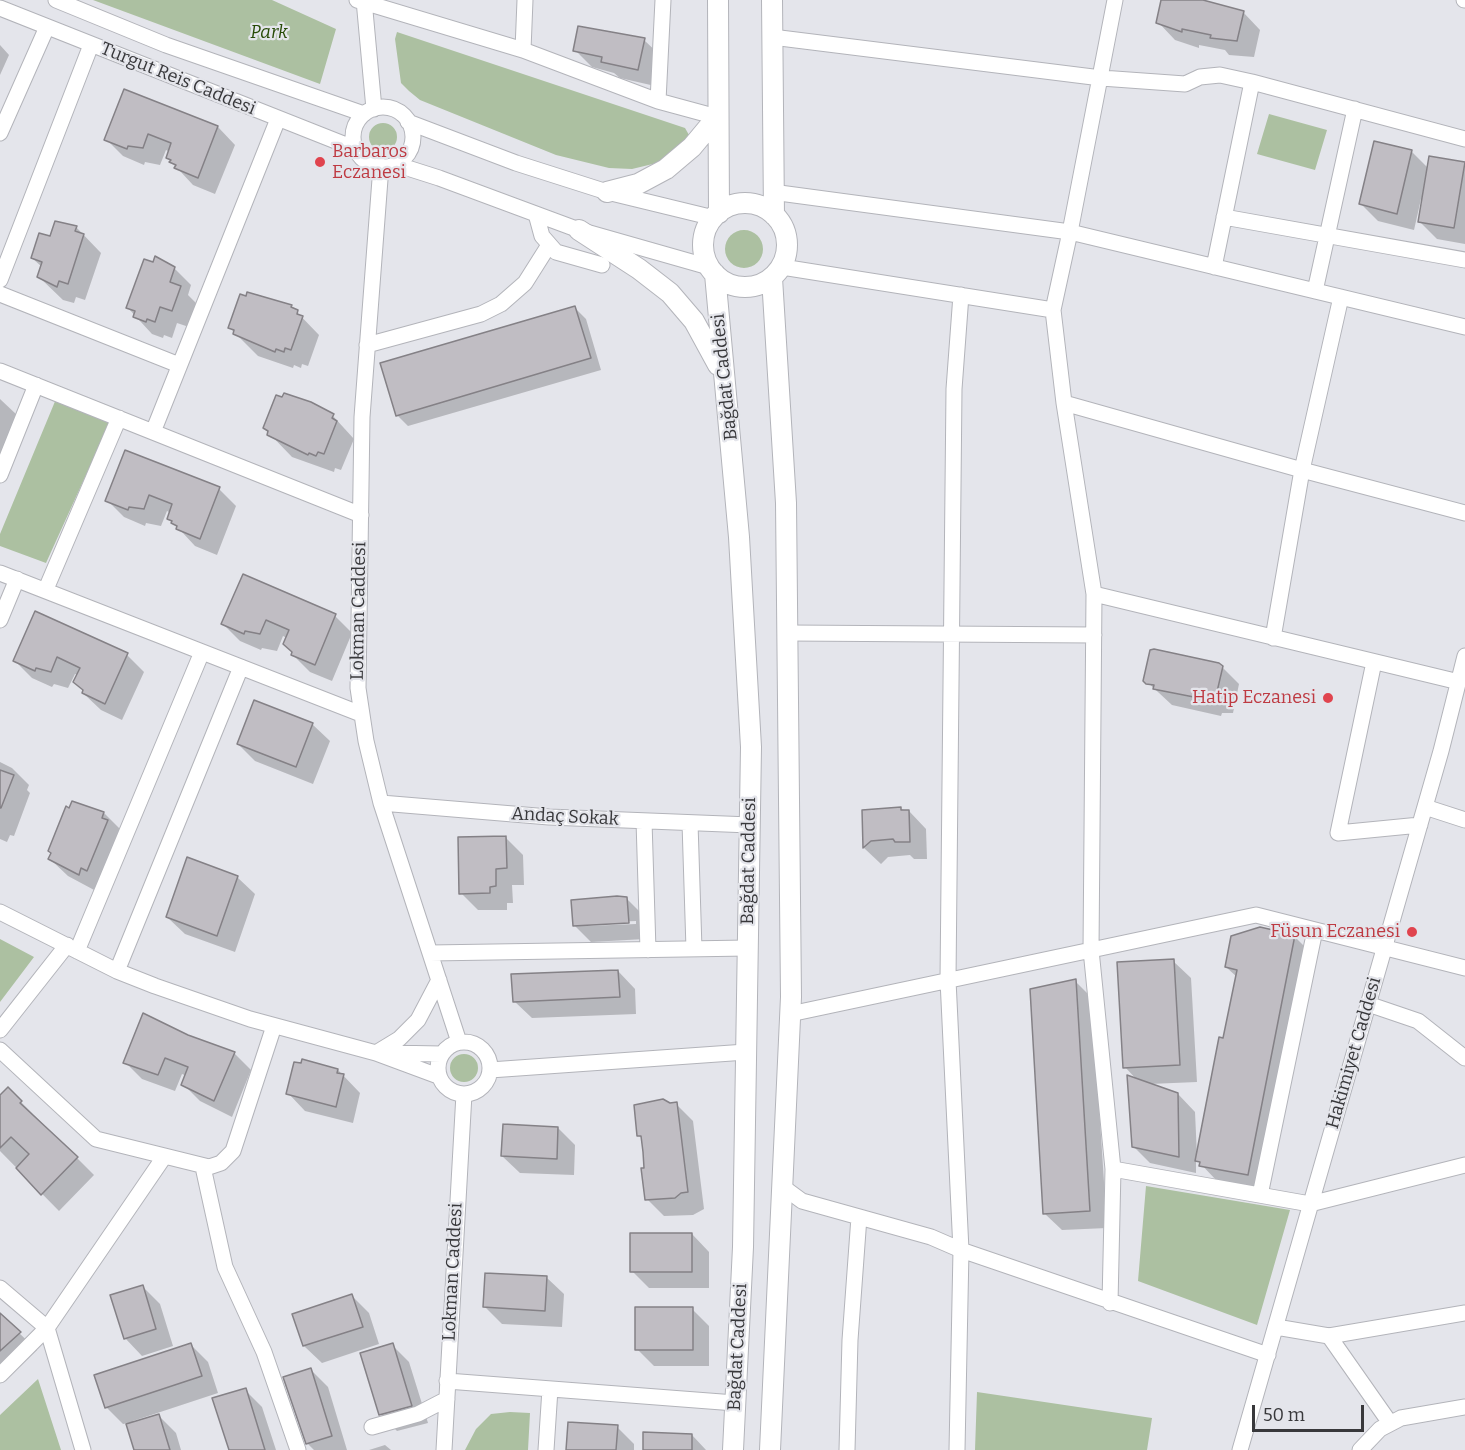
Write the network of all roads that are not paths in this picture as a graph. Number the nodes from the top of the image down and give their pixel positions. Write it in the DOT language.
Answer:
graph roads {
  1 [pos="56,0"];
  2 [pos="525,0"];
  3 [pos="663,0"];
  4 [pos="718,0"];
  5 [pos="772,0"];
  6 [pos="1115,0"];
  7 [pos="362,1"];
  8 [pos="0,8"];
  9 [pos="47,27"];
  10 [pos="772,37"];
  11 [pos="91,45"];
  12 [pos="523,50"];
  13 [pos="1101,78"];
  14 [pos="1252,82"];
  15 [pos="658,101"];
  16 [pos="1355,110"];
  17 [pos="369,111"];
  18 [pos="717,117"];
  19 [pos="278,119"];
  20 [pos="408,122"];
  21 [pos="0,133"];
  22 [pos="1465,139"];
  23 [pos="356,149"];
  24 [pos="388,165"];
  25 [pos="607,192"];
  26 [pos="772,192"];
  27 [pos="536,214"];
  28 [pos="716,215"];
  29 [pos="774,215"];
  30 [pos="1224,217"];
  31 [pos="579,230"];
  32 [pos="1070,232"];
  33 [pos="1327,235"];
  34 [pos="549,245"];
  35 [pos="1465,260"];
  36 [pos="602,265"];
  37 [pos="1214,267"];
  38 [pos="712,270"];
  39 [pos="777,273"];
  40 [pos="0,280"];
  41 [pos="1315,291"];
  42 [pos="0,294"];
  43 [pos="961,295"];
  44 [pos="1341,297"];
  45 [pos="1053,310"];
  46 [pos="1465,327"];
  47 [pos="367,345"];
  48 [pos="179,365"];
  49 [pos="0,371"];
  50 [pos="36,385"];
  51 [pos="725,385"];
  52 [pos="1064,403"];
  53 [pos="119,418"];
  54 [pos="153,432"];
  55 [pos="1302,471"];
  56 [pos="0,475"];
  57 [pos="1465,513"];
  58 [pos="361,515"];
  59 [pos="0,573"];
  60 [pos="17,579"];
  61 [pos="46,589"];
  62 [pos="1094,594"];
  63 [pos="0,620"];
  64 [pos="788,633"];
  65 [pos="951,634"];
  66 [pos="1094,635"];
  67 [pos="1273,638"];
  68 [pos="202,652"];
  69 [pos="1465,656"];
  70 [pos="1374,662"];
  71 [pos="241,667"];
  72 [pos="1459,682"];
  73 [pos="361,714"];
  74 [pos="381,803"];
  75 [pos="1425,807"];
  76 [pos="1465,820"];
  77 [pos="644,821"];
  78 [pos="690,823"];
  79 [pos="750,825"];
  80 [pos="1420,825"];
  81 [pos="0,912"];
  82 [pos="1315,930"];
  83 [pos="72,948"];
  84 [pos="748,948"];
  85 [pos="1384,948"];
  86 [pos="694,949"];
  87 [pos="648,950"];
  88 [pos="1091,950"];
  89 [pos="430,953"];
  90 [pos="1465,968"];
  91 [pos="117,971"];
  92 [pos="439,980"];
  93 [pos="948,980"];
  94 [pos="1368,1004"];
  95 [pos="790,1014"];
  96 [pos="274,1026"];
  97 [pos="0,1030"];
  98 [pos="459,1042"];
  99 [pos="0,1050"];
  100 [pos="746,1052"];
  101 [pos="376,1053"];
  102 [pos="441,1054"];
  103 [pos="1465,1058"];
  104 [pos="490,1070"];
  105 [pos="438,1076"];
  106 [pos="464,1094"];
  107 [pos="164,1157"];
  108 [pos="1465,1165"];
  109 [pos="203,1167"];
  110 [pos="1113,1168"];
  111 [pos="783,1187"];
  112 [pos="1260,1195"];
  113 [pos="1310,1204"];
  114 [pos="859,1217"];
  115 [pos="961,1250"];
  116 [pos="0,1288"];
  117 [pos="1110,1303"];
  118 [pos="1465,1313"];
  119 [pos="1276,1327"];
  120 [pos="47,1328"];
  121 [pos="1329,1336"];
  122 [pos="1268,1355"];
  123 [pos="0,1375"];
  124 [pos="447,1381"];
  125 [pos="550,1389"];
  126 [pos="447,1399"];
  127 [pos="735,1403"];
  128 [pos="1465,1407"];
  129 [pos="1390,1423"];
  130 [pos="372,1427"];
  131 [pos="83,1450"];
  132 [pos="297,1450"];
  133 [pos="444,1450"];
  134 [pos="546,1450"];
  135 [pos="733,1450"];
  136 [pos="770,1450"];
  137 [pos="847,1450"];
  138 [pos="957,1450"];
  139 [pos="1240,1450"];
  140 [pos="1360,1450"];
  1 -- 17 [label="street, Turgut Reis Caddesi"];
  2 -- 12 [label="street"];
  3 -- 15 [label="street"];
  4 -- 18 [label="main road"];
  5 -- 10 [label="main road"];
  6 -- 13 [label="street"];
  7 -- 12 [label="street"];
  7 -- 17 [label="street"];
  8 -- 9 [label="street, Turgut Reis Caddesi"];
  9 -- 11 [label="street, Turgut Reis Caddesi"];
  9 -- 21 [label="street"];
  10 -- 13 [label="street"];
  10 -- 26 [label="main road"];
  11 -- 19 [label="street, Turgut Reis Caddesi"];
  11 -- 40 [label="street"];
  12 -- 15 [label="street"];
  13 -- 14 [label="street"];
  13 -- 32 [label="street"];
  14 -- 16 [label="street"];
  14 -- 30 [label="street"];
  15 -- 18 [label="street"];
  16 -- 22 [label="street"];
  16 -- 33 [label="street"];
  17 -- 20 [label="street"];
  17 -- 23 [label="street"];
  18 -- 25 [label="main road"];
  18 -- 28 [label="main road"];
  19 -- 23 [label="street, Turgut Reis Caddesi"];
  19 -- 48 [label="street"];
  20 -- 24 [label="street"];
  20 -- 25 [label="street"];
  23 -- 24 [label="street"];
  24 -- 27 [label="street"];
  24 -- 47 [label="street, Lokman Caddesi"];
  25 -- 28 [label="street"];
  26 -- 29 [label="main road"];
  26 -- 32 [label="street"];
  27 -- 31 [label="street"];
  27 -- 34 [label="street"];
  28 -- 29 [label="main road"];
  28 -- 38 [label="main road"];
  29 -- 39 [label="main road"];
  30 -- 33 [label="street"];
  30 -- 37 [label="street"];
  31 -- 38 [label="street"];
  31 -- 51 [label="main road"];
  32 -- 37 [label="street"];
  32 -- 45 [label="street"];
  33 -- 35 [label="street"];
  33 -- 41 [label="street"];
  34 -- 36 [label="street"];
  34 -- 47 [label="street"];
  37 -- 41 [label="street"];
  38 -- 39 [label="main road"];
  38 -- 51 [label="main road, Bağdat Caddesi"];
  39 -- 43 [label="street"];
  39 -- 64 [label="main road, Bağdat Caddesi"];
  41 -- 44 [label="street"];
  42 -- 48 [label="street"];
  43 -- 45 [label="street"];
  43 -- 65 [label="street"];
  44 -- 46 [label="street"];
  44 -- 55 [label="street"];
  45 -- 52 [label="street"];
  47 -- 58 [label="street, Lokman Caddesi"];
  48 -- 54 [label="street"];
  49 -- 50 [label="street"];
  50 -- 53 [label="street"];
  50 -- 56 [label="street"];
  51 -- 79 [label="main road, Bağdat Caddesi"];
  52 -- 55 [label="street"];
  52 -- 62 [label="street"];
  53 -- 54 [label="street"];
  53 -- 61 [label="street"];
  54 -- 58 [label="street"];
  55 -- 57 [label="street"];
  55 -- 67 [label="street"];
  58 -- 73 [label="street, Lokman Caddesi"];
  59 -- 60 [label="street"];
  60 -- 61 [label="street"];
  60 -- 63 [label="street"];
  61 -- 68 [label="street"];
  62 -- 66 [label="street"];
  62 -- 67 [label="street"];
  64 -- 65 [label="street"];
  64 -- 95 [label="main road, Bağdat Caddesi"];
  65 -- 66 [label="street"];
  65 -- 93 [label="street"];
  66 -- 88 [label="street"];
  67 -- 70 [label="street"];
  68 -- 71 [label="street"];
  68 -- 83 [label="street"];
  69 -- 72 [label="street, Hakimiyet Caddesi"];
  70 -- 72 [label="street"];
  70 -- 80 [label="street"];
  71 -- 73 [label="street"];
  71 -- 91 [label="street"];
  72 -- 75 [label="street, Hakimiyet Caddesi"];
  73 -- 74 [label="street, Lokman Caddesi"];
  74 -- 77 [label="street, Andaç Sokak"];
  74 -- 89 [label="street, Lokman Caddesi"];
  75 -- 76 [label="street"];
  75 -- 80 [label="street, Hakimiyet Caddesi"];
  77 -- 78 [label="street, Andaç Sokak"];
  77 -- 87 [label="street"];
  78 -- 79 [label="street, Andaç Sokak"];
  78 -- 86 [label="street"];
  79 -- 84 [label="main road, Bağdat Caddesi"];
  80 -- 85 [label="street, Hakimiyet Caddesi"];
  81 -- 83 [label="street"];
  82 -- 85 [label="street"];
  82 -- 88 [label="street"];
  82 -- 112 [label="street"];
  83 -- 91 [label="street"];
  83 -- 97 [label="street"];
  84 -- 86 [label="street"];
  84 -- 100 [label="main road, Bağdat Caddesi"];
  85 -- 90 [label="street"];
  85 -- 94 [label="street, Hakimiyet Caddesi"];
  86 -- 87 [label="street"];
  87 -- 89 [label="street"];
  88 -- 93 [label="street"];
  88 -- 110 [label="street"];
  89 -- 92 [label="street, Lokman Caddesi"];
  91 -- 96 [label="street"];
  92 -- 98 [label="street, Lokman Caddesi"];
  92 -- 101 [label="street"];
  93 -- 95 [label="street"];
  93 -- 115 [label="street"];
  94 -- 103 [label="street"];
  94 -- 113 [label="street, Hakimiyet Caddesi"];
  95 -- 111 [label="main road, Bağdat Caddesi"];
  96 -- 101 [label="street"];
  96 -- 109 [label="street"];
  98 -- 102 [label="street"];
  98 -- 104 [label="street"];
  99 -- 107 [label="street"];
  100 -- 104 [label="street"];
  100 -- 127 [label="main road, Bağdat Caddesi"];
  101 -- 102 [label="street"];
  101 -- 105 [label="street"];
  102 -- 105 [label="street"];
  104 -- 106 [label="street"];
  105 -- 106 [label="street"];
  106 -- 124 [label="street, Lokman Caddesi"];
  107 -- 109 [label="street"];
  107 -- 120 [label="street"];
  108 -- 113 [label="street"];
  109 -- 132 [label="street"];
  110 -- 112 [label="street"];
  110 -- 117 [label="street"];
  111 -- 114 [label="street"];
  111 -- 136 [label="main road, Bağdat Caddesi"];
  112 -- 113 [label="street"];
  113 -- 119 [label="street, Hakimiyet Caddesi"];
  114 -- 115 [label="street"];
  114 -- 137 [label="street"];
  115 -- 117 [label="street"];
  115 -- 138 [label="street"];
  116 -- 120 [label="street"];
  117 -- 122 [label="street"];
  118 -- 121 [label="street"];
  119 -- 121 [label="street"];
  119 -- 122 [label="street, Hakimiyet Caddesi"];
  120 -- 123 [label="street"];
  120 -- 131 [label="street"];
  121 -- 129 [label="street"];
  122 -- 139 [label="street, Hakimiyet Caddesi"];
  124 -- 125 [label="street"];
  124 -- 126 [label="street, Lokman Caddesi"];
  125 -- 127 [label="street"];
  125 -- 134 [label="street"];
  126 -- 130 [label="street"];
  126 -- 133 [label="street, Lokman Caddesi"];
  127 -- 135 [label="main road, Bağdat Caddesi"];
  128 -- 129 [label="street"];
  129 -- 140 [label="street"];
}
